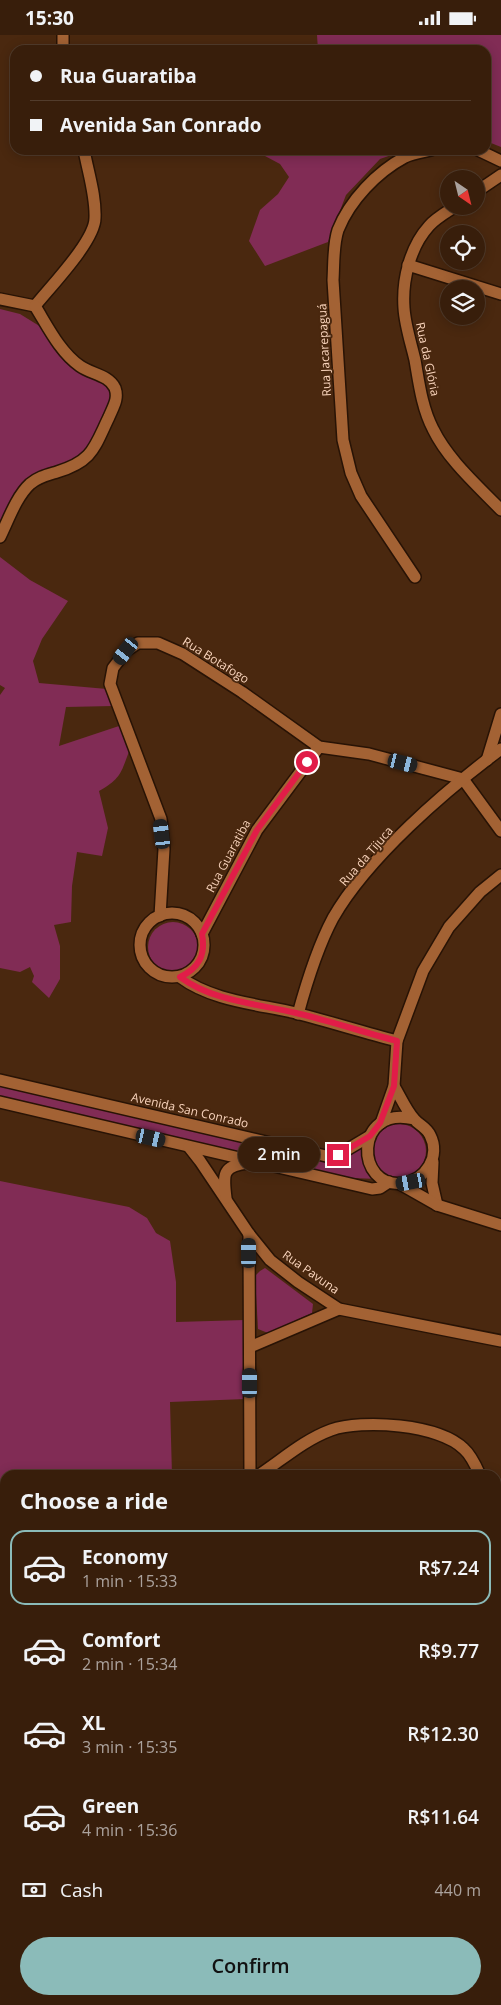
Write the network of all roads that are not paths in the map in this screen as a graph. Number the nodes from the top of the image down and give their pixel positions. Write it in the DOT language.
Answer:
graph roads {
  1 [pos="85,155"];
  2 [pos="413,155"];
  3 [pos="488,155"];
  4 [pos="501,161"];
  5 [pos="501,175"];
  6 [pos="485,186"];
  7 [pos="444,215"];
  8 [pos="408,265"];
  9 [pos="501,294"];
  10 [pos="0,299"];
  11 [pos="35,306"];
  12 [pos="501,510"];
  13 [pos="0,537"];
  14 [pos="415,577"];
  15 [pos="501,714"];
  16 [pos="319,747"];
  17 [pos="501,749"];
  18 [pos="487,760"];
  19 [pos="463,779"];
  20 [pos="501,831"];
  21 [pos="501,875"];
  22 [pos="160,916"];
  23 [pos="202,934"];
  24 [pos="180,977"];
  25 [pos="298,1014"];
  26 [pos="397,1041"];
  27 [pos="0,1080"];
  28 [pos="394,1086"];
  29 [pos="0,1102"];
  30 [pos="414,1119"];
  31 [pos="380,1123"];
  32 [pos="370,1136"];
  33 [pos="189,1147"];
  34 [pos="433,1158"];
  35 [pos="252,1162"];
  36 [pos="395,1183"];
  37 [pos="226,1199"];
  38 [pos="436,1205"];
  39 [pos="501,1225"];
  40 [pos="249,1234"];
  41 [pos="339,1309"];
  42 [pos="501,1341"];
  43 [pos="250,1347"];
  44 [pos="250,1470"];
  45 [pos="266,1470"];
  46 [pos="477,1470"];
  1 -- 11 [label="street"];
  2 -- 14 [label="street, Rua Jacarepaguá"];
  3 -- 4 [label="street"];
  5 -- 6 [label="street"];
  7 -- 8 [label="street, Rua da Glória"];
  8 -- 9 [label="street"];
  8 -- 12 [label="street, Rua da Glória"];
  10 -- 11 [label="street"];
  11 -- 13 [label="street"];
  15 -- 18 [label="street"];
  16 -- 19 [label="street, Rua Botafogo"];
  16 -- 22 [label="street, Rua Botafogo"];
  16 -- 23 [label="street, Rua Guaratiba"];
  17 -- 18 [label="street, Rua da Tijuca"];
  18 -- 19 [label="street, Rua da Tijuca"];
  19 -- 20 [label="street"];
  19 -- 25 [label="street, Rua da Tijuca"];
  21 -- 26 [label="street"];
  22 -- 23 [label="street"];
  22 -- 24 [label="street"];
  23 -- 24 [label="street"];
  24 -- 25 [label="street"];
  25 -- 26 [label="street"];
  26 -- 28 [label="street"];
  27 -- 32 [label="street, Avenida San Conrado"];
  28 -- 30 [label="street"];
  28 -- 31 [label="street"];
  29 -- 33 [label="street"];
  30 -- 31 [label="street"];
  30 -- 34 [label="street"];
  31 -- 32 [label="street"];
  32 -- 36 [label="street"];
  33 -- 35 [label="street"];
  33 -- 37 [label="street, Rua Pavuna"];
  34 -- 36 [label="street"];
  34 -- 38 [label="street"];
  35 -- 36 [label="street"];
  35 -- 37 [label="street"];
  36 -- 38 [label="street"];
  37 -- 40 [label="street, Rua Pavuna"];
  38 -- 39 [label="street"];
  40 -- 41 [label="street, Rua Pavuna"];
  40 -- 43 [label="street"];
  41 -- 42 [label="street, Rua Pavuna"];
  41 -- 43 [label="street"];
  43 -- 44 [label="street"];
  45 -- 46 [label="street"];
}
